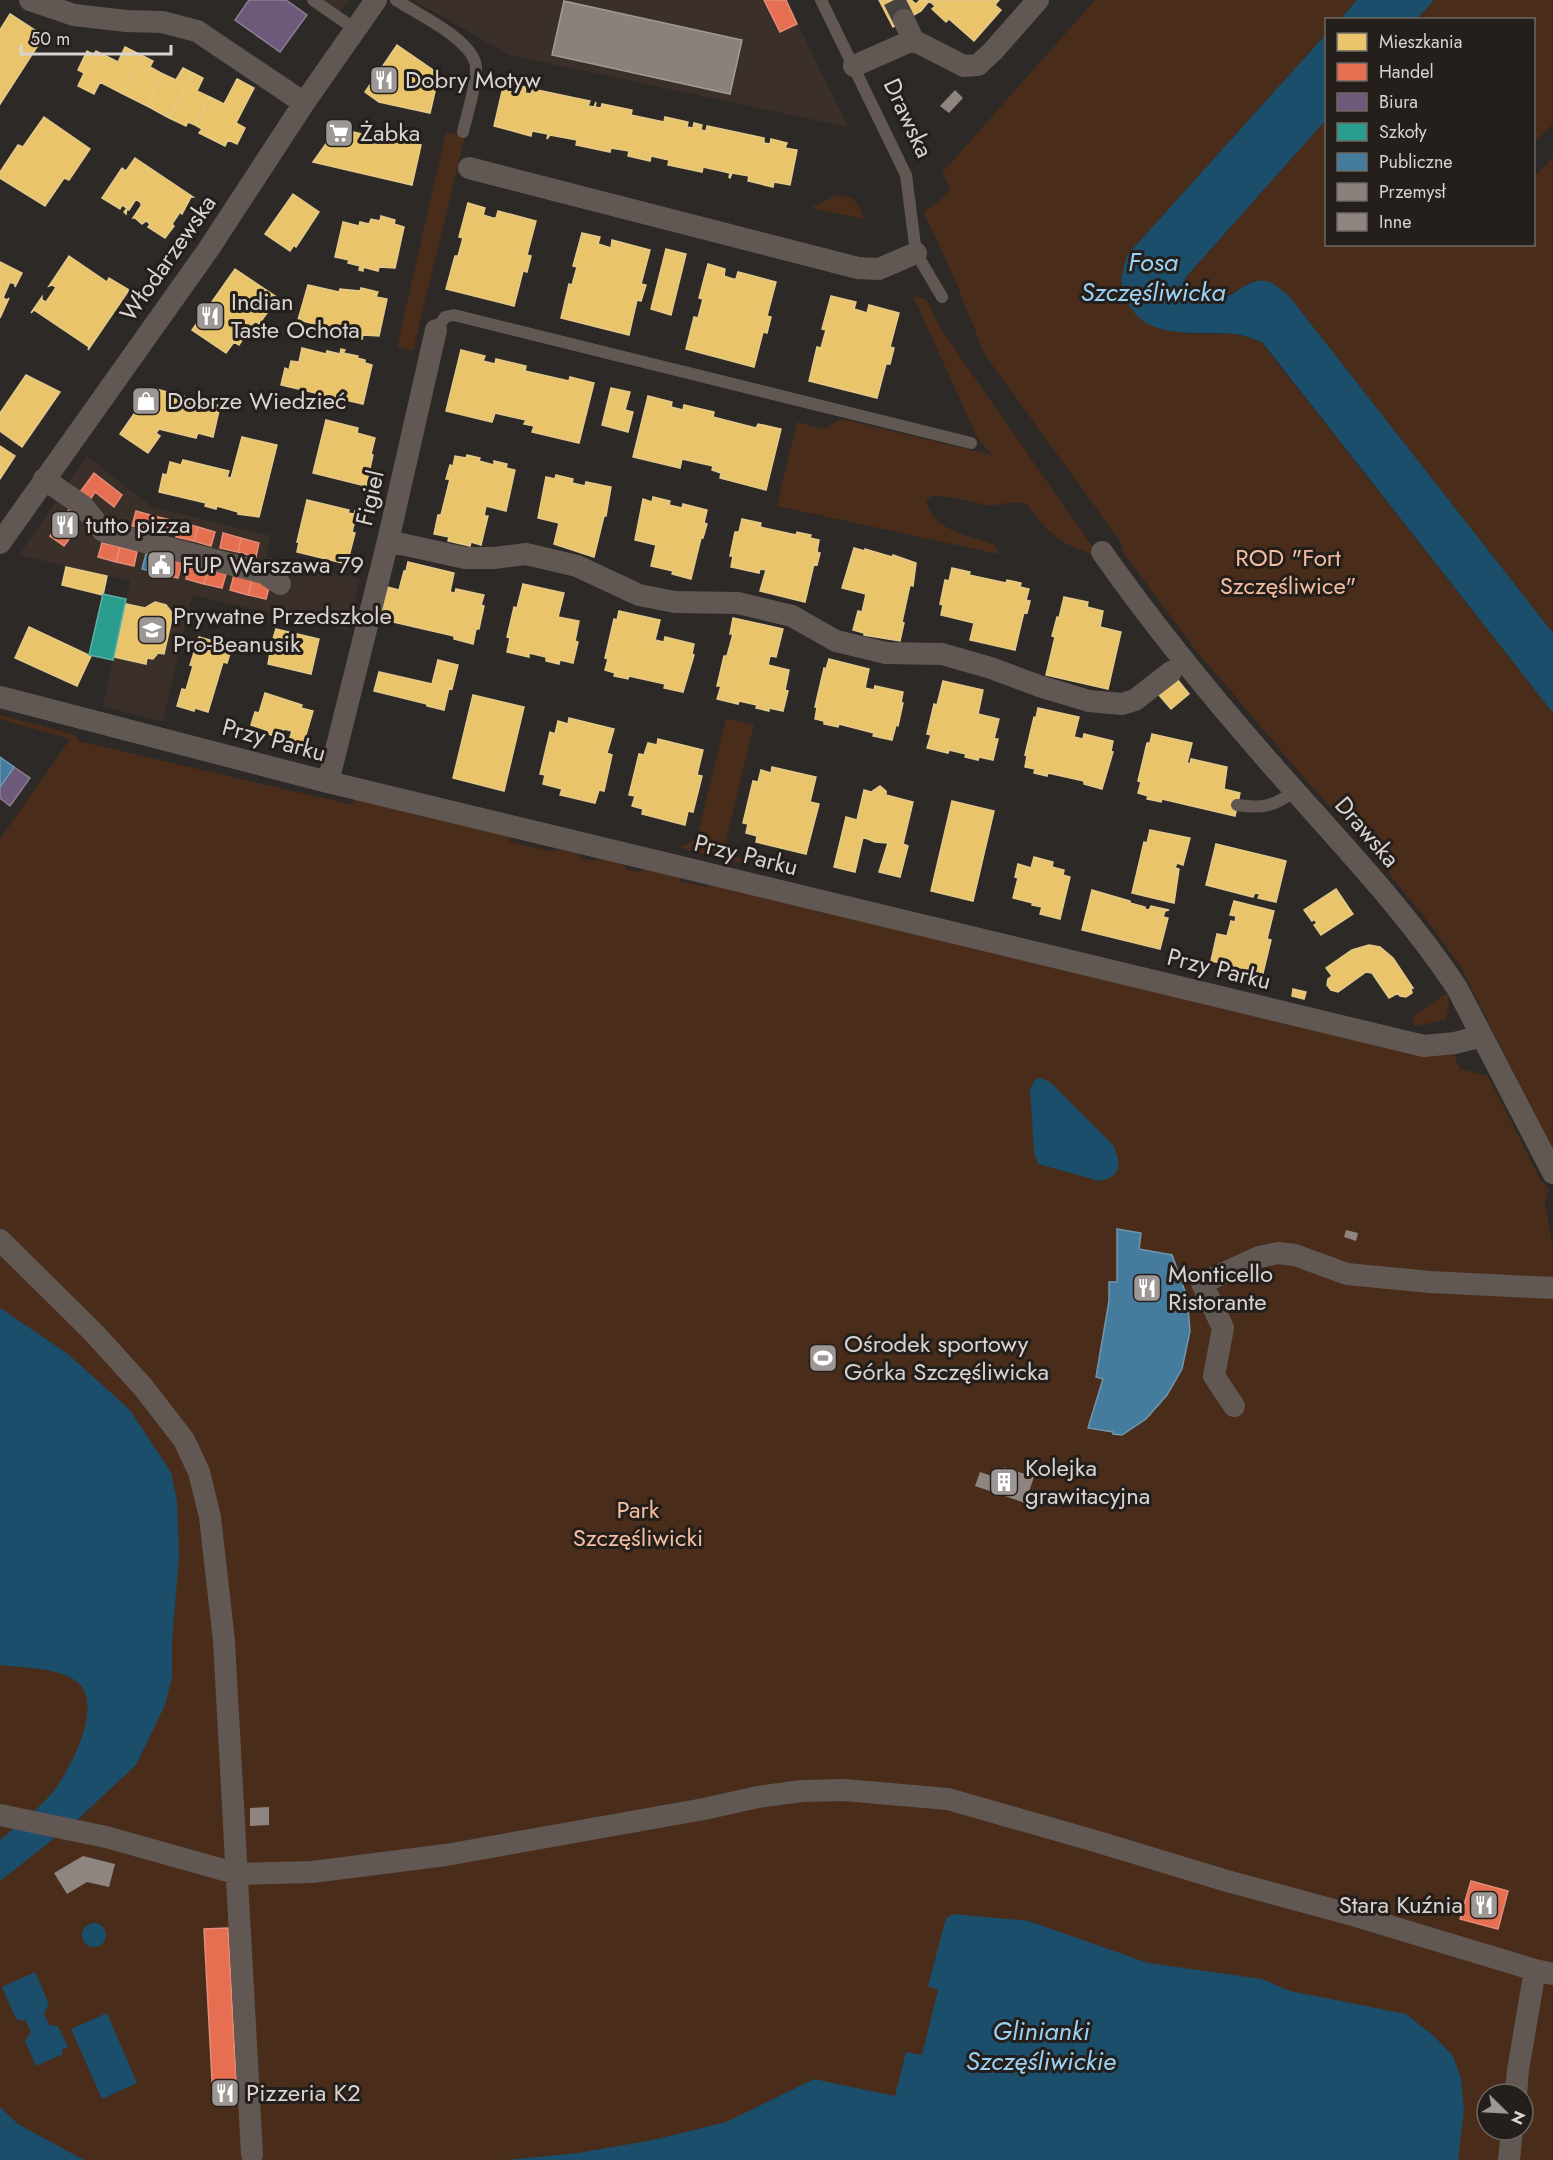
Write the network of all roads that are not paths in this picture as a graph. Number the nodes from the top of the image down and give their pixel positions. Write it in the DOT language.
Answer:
graph roads {
  1 [pos="30,0"];
  2 [pos="314,0"];
  3 [pos="376,0"];
  4 [pos="396,0"];
  5 [pos="821,0"];
  6 [pos="1038,0"];
  7 [pos="355,29"];
  8 [pos="854,66"];
  9 [pos="304,103"];
  10 [pos="463,132"];
  11 [pos="469,168"];
  12 [pos="916,253"];
  13 [pos="942,297"];
  14 [pos="436,330"];
  15 [pos="971,442"];
  16 [pos="44,479"];
  17 [pos="388,541"];
  18 [pos="0,543"];
  19 [pos="1102,552"];
  20 [pos="280,584"];
  21 [pos="1177,667"];
  22 [pos="0,697"];
  23 [pos="328,782"];
  24 [pos="1295,791"];
  25 [pos="1237,805"];
  26 [pos="1482,1036"];
  27 [pos="1553,1173"];
  28 [pos="0,1240"];
  29 [pos="1553,1288"];
  30 [pos="1234,1406"];
  31 [pos="0,1815"];
  32 [pos="238,1874"];
  33 [pos="1544,1972"];
  34 [pos="1517,2082"];
  35 [pos="1511,2142"];
  36 [pos="252,2154"];
  37 [pos="1509,2160"];
  1 -- 9 [label="street"];
  2 -- 7 [label="lane"];
  3 -- 7 [label="street, Włodarzewska"];
  4 -- 10 [label="lane"];
  5 -- 8 [label="lane, Drawska"];
  6 -- 8 [label="street"];
  7 -- 9 [label="street, Włodarzewska"];
  8 -- 12 [label="lane, Drawska"];
  9 -- 16 [label="street, Włodarzewska"];
  11 -- 12 [label="street"];
  12 -- 13 [label="lane, Drawska"];
  14 -- 15 [label="lane"];
  14 -- 17 [label="street, Figiel"];
  16 -- 18 [label="street, Włodarzewska"];
  16 -- 20 [label="street"];
  17 -- 21 [label="street"];
  17 -- 23 [label="street, Figiel"];
  19 -- 21 [label="street, Drawska"];
  21 -- 24 [label="street, Drawska"];
  22 -- 23 [label="street, Przy Parku"];
  23 -- 26 [label="street, Przy Parku"];
  24 -- 25 [label="lane"];
  24 -- 26 [label="street, Drawska"];
  26 -- 27 [label="street, Drawska"];
  28 -- 32 [label="street"];
  29 -- 30 [label="street"];
  31 -- 32 [label="street"];
  32 -- 33 [label="street"];
  32 -- 36 [label="street"];
  33 -- 34 [label="street"];
  35 -- 37 [label="street"];
}
